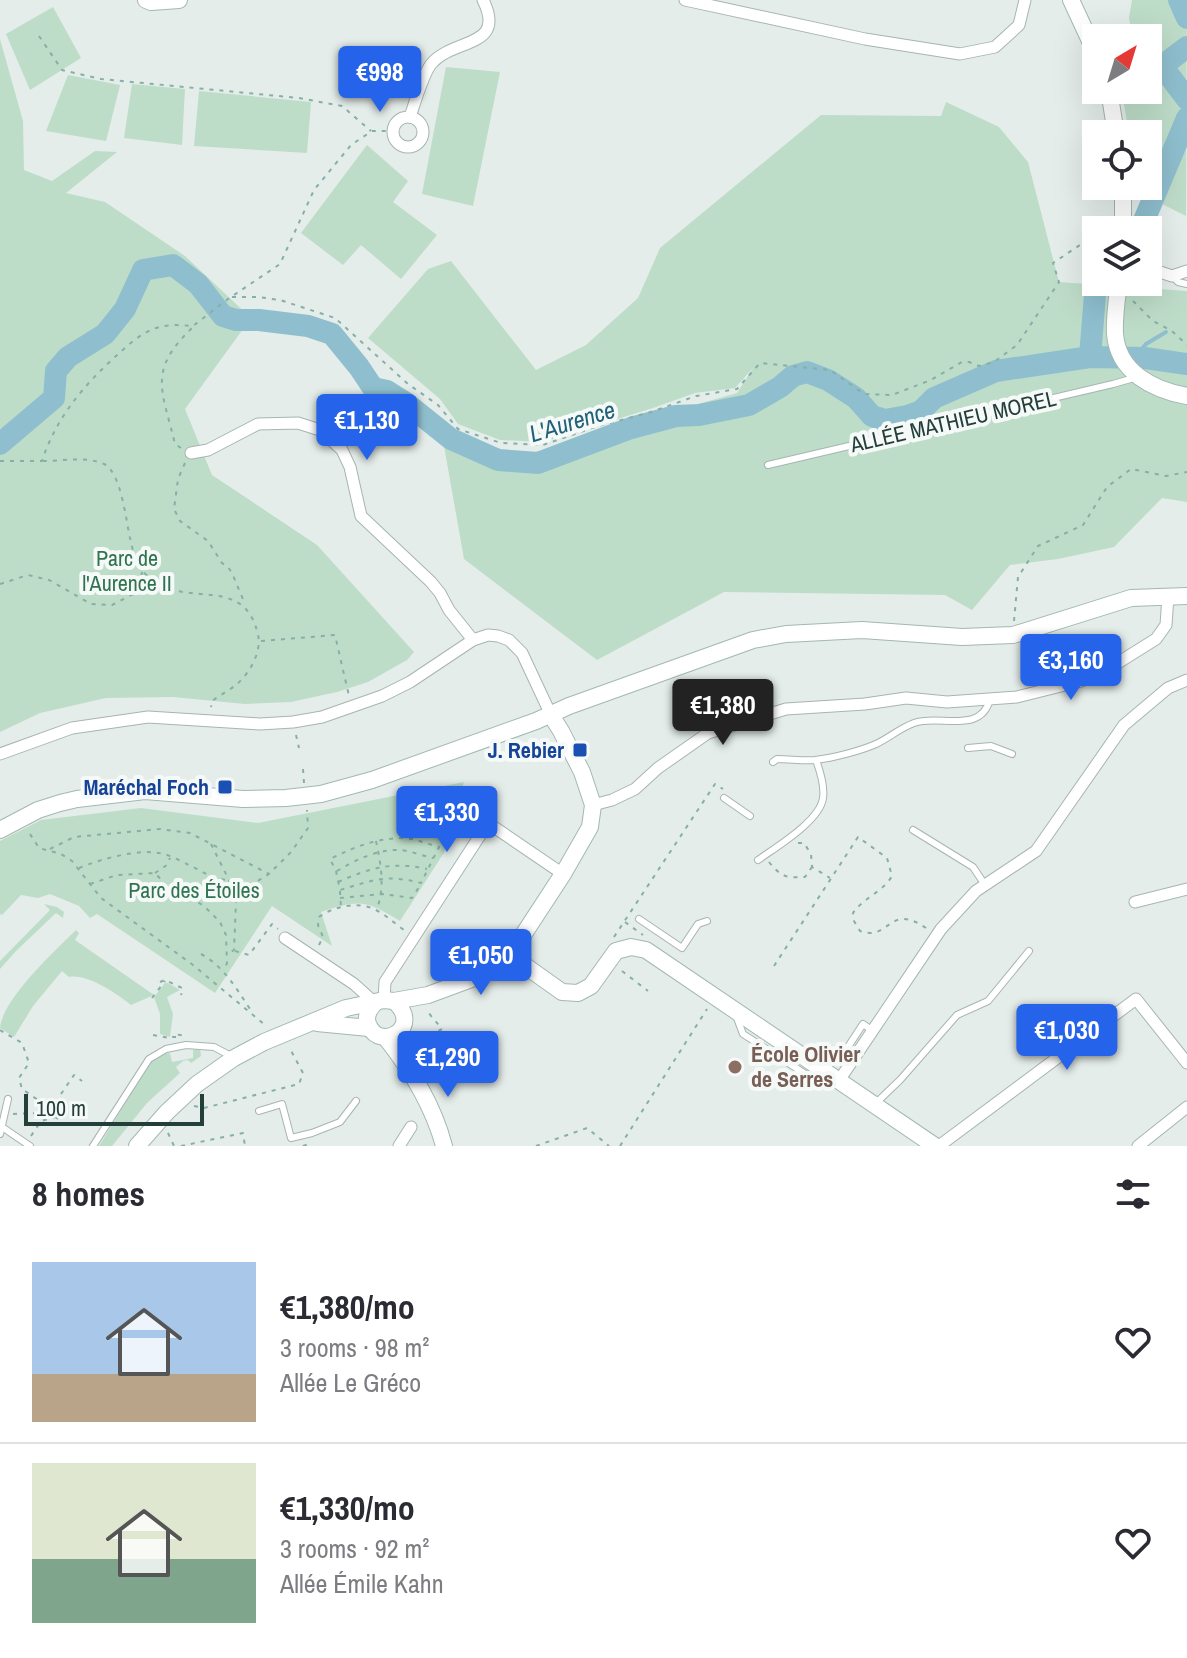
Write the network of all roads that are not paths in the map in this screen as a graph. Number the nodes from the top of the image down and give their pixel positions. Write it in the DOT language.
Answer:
graph roads {
  1 [pos="146,0"];
  2 [pos="179,0"];
  3 [pos="483,0"];
  4 [pos="685,0"];
  5 [pos="1025,0"];
  6 [pos="1071,0"];
  7 [pos="1082,24"];
  8 [pos="410,117"];
  9 [pos="1187,271"];
  10 [pos="1162,273"];
  11 [pos="1172,276"];
  12 [pos="1187,284"];
  13 [pos="1117,296"];
  14 [pos="1133,372"];
  15 [pos="1187,396"];
  16 [pos="191,453"];
  17 [pos="768,465"];
  18 [pos="1168,596"];
  19 [pos="1187,596"];
  20 [pos="473,640"];
  21 [pos="1187,680"];
  22 [pos="990,699"];
  23 [pos="551,715"];
  24 [pos="968,748"];
  25 [pos="0,754"];
  26 [pos="1012,754"];
  27 [pos="816,760"];
  28 [pos="773,762"];
  29 [pos="725,794"];
  30 [pos="593,805"];
  31 [pos="750,816"];
  32 [pos="0,830"];
  33 [pos="913,830"];
  34 [pos="758,860"];
  35 [pos="563,874"];
  36 [pos="985,885"];
  37 [pos="1187,889"];
  38 [pos="1135,902"];
  39 [pos="639,919"];
  40 [pos="707,921"];
  41 [pos="283,935"];
  42 [pos="668,939"];
  43 [pos="1029,951"];
  44 [pos="510,955"];
  45 [pos="656,958"];
  46 [pos="424,999"];
  47 [pos="384,1001"];
  48 [pos="311,1023"];
  49 [pos="369,1028"];
  50 [pos="397,1028"];
  51 [pos="873,1031"];
  52 [pos="836,1051"];
  53 [pos="234,1058"];
  54 [pos="1187,1063"];
  55 [pos="838,1082"];
  56 [pos="8,1099"];
  57 [pos="356,1101"];
  58 [pos="873,1105"];
  59 [pos="1187,1107"];
  60 [pos="259,1111"];
  61 [pos="1,1125"];
  62 [pos="411,1127"];
  63 [pos="30,1146"];
  64 [pos="93,1146"];
  65 [pos="137,1146"];
  66 [pos="399,1146"];
  67 [pos="444,1146"];
  68 [pos="937,1146"];
  69 [pos="1138,1146"];
  1 -- 2 [label="street"];
  3 -- 8 [label="street"];
  4 -- 5 [label="street"];
  6 -- 7 [label="street"];
  8 -- 8 [label="street"];
  9 -- 11 [label="street"];
  10 -- 11 [label="street"];
  11 -- 12 [label="lane"];
  13 -- 14 [label="street"];
  14 -- 15 [label="street"];
  14 -- 17 [label="lane, ALLÉE MATHIEU MOREL"];
  16 -- 20 [label="street"];
  18 -- 19 [label="street"];
  18 -- 22 [label="street"];
  18 -- 23 [label="street"];
  20 -- 23 [label="street"];
  20 -- 25 [label="street"];
  21 -- 36 [label="street"];
  22 -- 27 [label="lane"];
  22 -- 30 [label="street"];
  23 -- 30 [label="street"];
  23 -- 32 [label="street"];
  24 -- 26 [label="lane"];
  27 -- 28 [label="lane"];
  27 -- 34 [label="lane"];
  29 -- 31 [label="lane"];
  30 -- 35 [label="street"];
  33 -- 36 [label="lane"];
  35 -- 44 [label="street"];
  35 -- 47 [label="street"];
  36 -- 51 [label="street"];
  37 -- 38 [label="street"];
  39 -- 42 [label="lane"];
  40 -- 42 [label="lane"];
  41 -- 47 [label="street"];
  42 -- 45 [label="lane"];
  43 -- 58 [label="lane"];
  44 -- 45 [label="street"];
  44 -- 46 [label="street"];
  45 -- 55 [label="street"];
  46 -- 47 [label="street"];
  46 -- 50 [label="street"];
  47 -- 48 [label="street"];
  47 -- 49 [label="street"];
  47 -- 50 [label="street"];
  48 -- 49 [label="street"];
  48 -- 53 [label="street"];
  49 -- 50 [label="street"];
  50 -- 67 [label="street"];
  51 -- 52 [label="lane"];
  51 -- 55 [label="street"];
  53 -- 64 [label="lane"];
  53 -- 65 [label="street"];
  54 -- 68 [label="street"];
  55 -- 58 [label="street"];
  56 -- 61 [label="lane"];
  57 -- 60 [label="lane"];
  58 -- 68 [label="street"];
  59 -- 69 [label="street"];
  61 -- 63 [label="lane"];
  62 -- 66 [label="street"];
}
